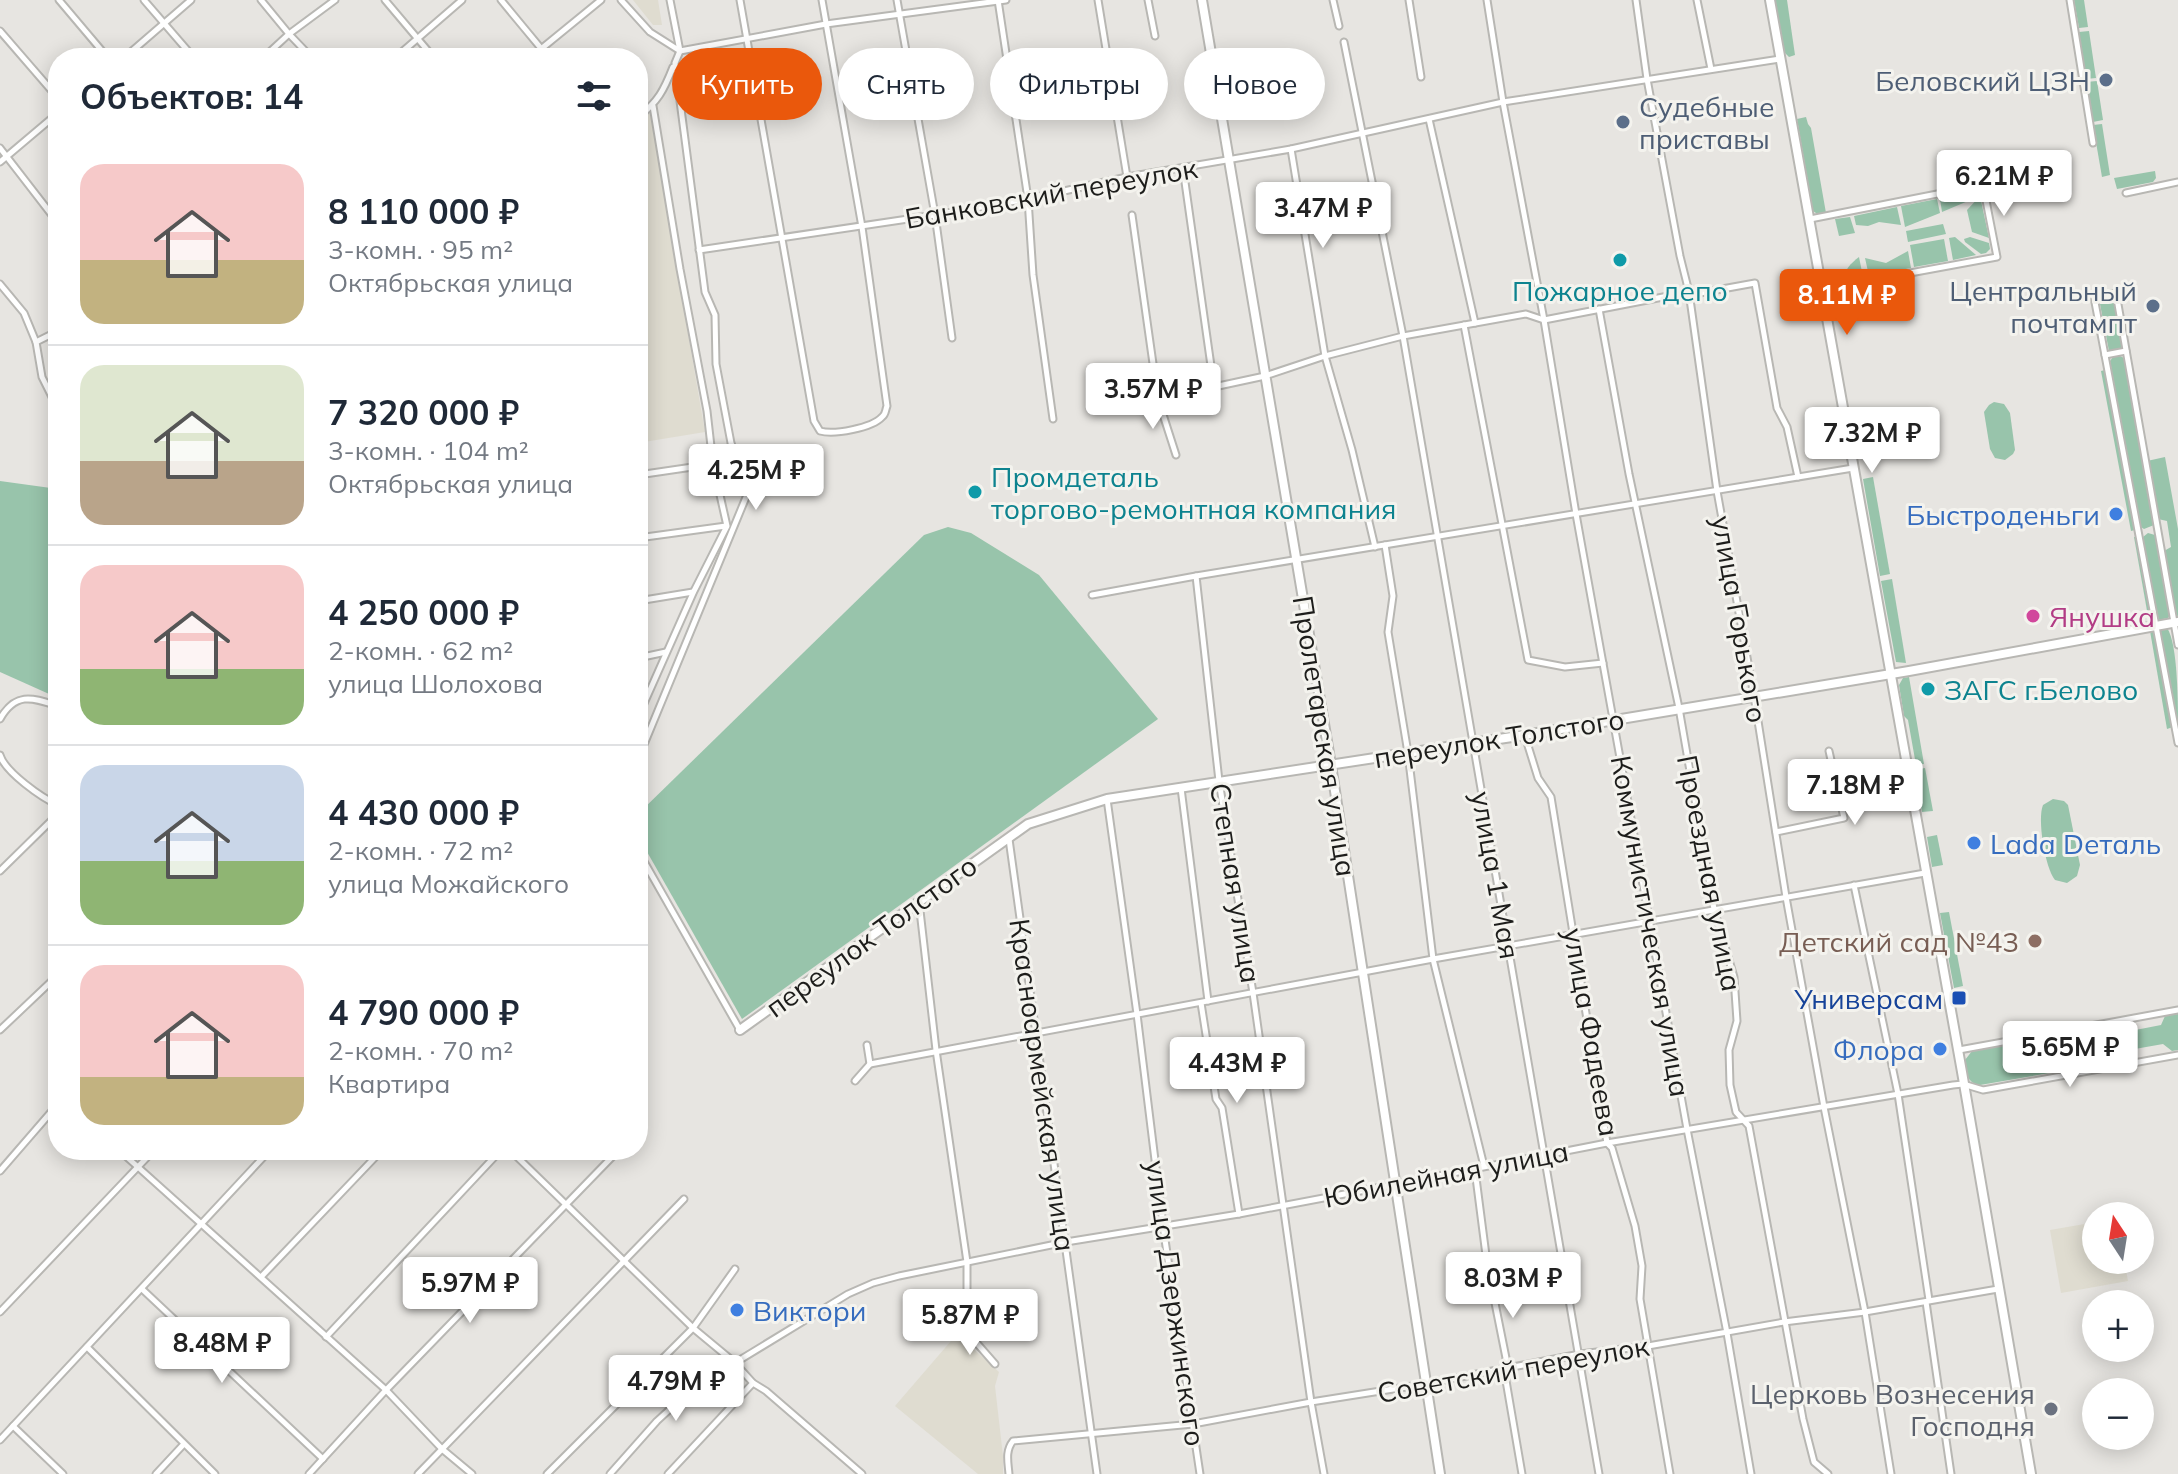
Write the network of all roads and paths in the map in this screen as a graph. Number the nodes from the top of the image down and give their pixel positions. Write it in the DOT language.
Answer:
graph roads {
  1 [pos="59,0"];
  2 [pos="144,0"];
  3 [pos="191,0"];
  4 [pos="261,0"];
  5 [pos="335,0"];
  6 [pos="385,0"];
  7 [pos="462,0"];
  8 [pos="501,0"];
  9 [pos="601,0"];
  10 [pos="621,0"];
  11 [pos="670,0"];
  12 [pos="740,0"];
  13 [pos="822,0"];
  14 [pos="897,0"];
  15 [pos="998,0"];
  16 [pos="1006,0"];
  17 [pos="1098,0"];
  18 [pos="1148,0"];
  19 [pos="1202,0"];
  20 [pos="1333,0"];
  21 [pos="1409,0"];
  22 [pos="1487,0"];
  23 [pos="1636,0"];
  24 [pos="1697,0"];
  25 [pos="1770,0"];
  26 [pos="2070,0"];
  27 [pos="899,15"];
  28 [pos="163,23"];
  29 [pos="826,24"];
  30 [pos="1339,26"];
  31 [pos="0,31"];
  32 [pos="289,34"];
  33 [pos="1155,36"];
  34 [pos="748,38"];
  35 [pos="417,39"];
  36 [pos="1344,42"];
  37 [pos="100,48"];
  38 [pos="135,48"];
  39 [pos="185,48"];
  40 [pos="274,48"];
  41 [pos="302,48"];
  42 [pos="407,48"];
  43 [pos="425,48"];
  44 [pos="540,48"];
  45 [pos="675,48"];
  46 [pos="679,48"];
  47 [pos="696,48"];
  48 [pos="1780,59"];
  49 [pos="1711,69"];
  50 [pos="672,70"];
  51 [pos="1421,77"];
  52 [pos="1647,79"];
  53 [pos="48,86"];
  54 [pos="1503,102"];
  55 [pos="653,106"];
  56 [pos="648,110"];
  57 [pos="1429,119"];
  58 [pos="682,120"];
  59 [pos="48,122"];
  60 [pos="1362,134"];
  61 [pos="2093,143"];
  62 [pos="0,148"];
  63 [pos="1291,149"];
  64 [pos="7,157"];
  65 [pos="1229,161"];
  66 [pos="0,162"];
  67 [pos="1183,168"];
  68 [pos="1127,177"];
  69 [pos="2178,182"];
  70 [pos="2126,193"];
  71 [pos="1028,199"];
  72 [pos="48,210"];
  73 [pos="935,215"];
  74 [pos="1132,215"];
  75 [pos="1809,219"];
  76 [pos="862,227"];
  77 [pos="783,239"];
  78 [pos="699,250"];
  79 [pos="0,284"];
  80 [pos="1822,289"];
  81 [pos="1689,292"];
  82 [pos="1599,309"];
  83 [pos="1544,320"];
  84 [pos="1475,323"];
  85 [pos="1464,325"];
  86 [pos="48,336"];
  87 [pos="1403,336"];
  88 [pos="952,338"];
  89 [pos="36,342"];
  90 [pos="2126,351"];
  91 [pos="2105,355"];
  92 [pos="1325,356"];
  93 [pos="1265,376"];
  94 [pos="1214,387"];
  95 [pos="48,389"];
  96 [pos="1158,399"];
  97 [pos="1053,419"];
  98 [pos="1176,455"];
  99 [pos="713,464"];
  100 [pos="1854,468"];
  101 [pos="648,474"];
  102 [pos="1798,477"];
  103 [pos="1717,491"];
  104 [pos="1636,504"];
  105 [pos="1576,514"];
  106 [pos="727,526"];
  107 [pos="1501,526"];
  108 [pos="648,537"];
  109 [pos="1437,537"];
  110 [pos="1385,545"];
  111 [pos="1375,547"];
  112 [pos="1296,560"];
  113 [pos="1196,576"];
  114 [pos="694,591"];
  115 [pos="1092,595"];
  116 [pos="648,599"];
  117 [pos="2176,622"];
  118 [pos="2156,626"];
  119 [pos="2178,645"];
  120 [pos="666,652"];
  121 [pos="648,656"];
  122 [pos="1603,663"];
  123 [pos="1890,673"];
  124 [pos="648,694"];
  125 [pos="1754,696"];
  126 [pos="48,703"];
  127 [pos="1679,708"];
  128 [pos="0,719"];
  129 [pos="1613,719"];
  130 [pos="648,735"];
  131 [pos="1525,735"];
  132 [pos="1473,742"];
  133 [pos="2178,743"];
  134 [pos="1829,751"];
  135 [pos="1408,753"];
  136 [pos="0,755"];
  137 [pos="1331,765"];
  138 [pos="1219,781"];
  139 [pos="1181,787"];
  140 [pos="1107,799"];
  141 [pos="48,801"];
  142 [pos="48,824"];
  143 [pos="1776,832"];
  144 [pos="1009,838"];
  145 [pos="648,869"];
  146 [pos="0,871"];
  147 [pos="1925,873"];
  148 [pos="1854,885"];
  149 [pos="1786,897"];
  150 [pos="919,901"];
  151 [pos="1714,909"];
  152 [pos="1650,921"];
  153 [pos="1574,934"];
  154 [pos="1509,946"];
  155 [pos="1433,959"];
  156 [pos="1364,972"];
  157 [pos="48,984"];
  158 [pos="1253,993"];
  159 [pos="1205,1002"];
  160 [pos="2178,1010"];
  161 [pos="1137,1014"];
  162 [pos="0,1030"];
  163 [pos="740,1030"];
  164 [pos="1037,1031"];
  165 [pos="867,1045"];
  166 [pos="936,1050"];
  167 [pos="1958,1051"];
  168 [pos="2178,1055"];
  169 [pos="870,1064"];
  170 [pos="855,1081"];
  171 [pos="1963,1084"];
  172 [pos="1898,1094"];
  173 [pos="1824,1107"];
  174 [pos="48,1116"];
  175 [pos="1742,1119"];
  176 [pos="1687,1129"];
  177 [pos="1607,1143"];
  178 [pos="1543,1155"];
  179 [pos="130,1160"];
  180 [pos="145,1160"];
  181 [pos="261,1160"];
  182 [pos="372,1160"];
  183 [pos="492,1160"];
  184 [pos="520,1160"];
  185 [pos="609,1160"];
  186 [pos="1484,1166"];
  187 [pos="138,1167"];
  188 [pos="1475,1170"];
  189 [pos="0,1171"];
  190 [pos="1397,1184"];
  191 [pos="684,1199"];
  192 [pos="566,1204"];
  193 [pos="1283,1206"];
  194 [pos="1239,1214"];
  195 [pos="201,1225"];
  196 [pos="1163,1226"];
  197 [pos="1066,1242"];
  198 [pos="624,1260"];
  199 [pos="967,1262"];
  200 [pos="735,1269"];
  201 [pos="261,1277"];
  202 [pos="142,1289"];
  203 [pos="1998,1289"];
  204 [pos="1927,1301"];
  205 [pos="0,1312"];
  206 [pos="1865,1312"];
  207 [pos="1784,1322"];
  208 [pos="693,1328"];
  209 [pos="1727,1333"];
  210 [pos="326,1337"];
  211 [pos="1648,1346"];
  212 [pos="87,1347"];
  213 [pos="1580,1354"];
  214 [pos="734,1362"];
  215 [pos="995,1364"];
  216 [pos="1504,1369"];
  217 [pos="753,1383"];
  218 [pos="1425,1384"];
  219 [pos="386,1390"];
  220 [pos="1311,1402"];
  221 [pos="1193,1424"];
  222 [pos="13,1426"];
  223 [pos="1091,1434"];
  224 [pos="0,1440"];
  225 [pos="183,1445"];
  226 [pos="442,1449"];
  227 [pos="323,1459"];
  228 [pos="63,1474"];
  229 [pos="156,1474"];
  230 [pos="215,1474"];
  231 [pos="309,1474"];
  232 [pos="418,1474"];
  233 [pos="472,1474"];
  234 [pos="547,1474"];
  235 [pos="610,1474"];
  236 [pos="668,1474"];
  237 [pos="862,1474"];
  238 [pos="1009,1474"];
  239 [pos="1097,1474"];
  240 [pos="1200,1474"];
  241 [pos="1324,1474"];
  242 [pos="1440,1474"];
  243 [pos="1522,1474"];
  244 [pos="1599,1474"];
  245 [pos="1670,1474"];
  246 [pos="1751,1474"];
  247 [pos="1828,1474"];
  248 [pos="1891,1474"];
  249 [pos="1951,1474"];
  250 [pos="2031,1474"];
  1 -- 37 [label="street"];
  2 -- 28 [label="street"];
  3 -- 28 [label="street"];
  4 -- 32 [label="street"];
  5 -- 32 [label="street"];
  6 -- 35 [label="street"];
  7 -- 35 [label="street"];
  8 -- 44 [label="street"];
  9 -- 44 [label="street"];
  10 -- 45 [label="street"];
  11 -- 46 [label="street"];
  12 -- 34 [label="street"];
  13 -- 29 [label="street"];
  14 -- 27 [label="street"];
  15 -- 16 [label="street"];
  15 -- 27 [label="street"];
  15 -- 71 [label="street"];
  17 -- 68 [label="street"];
  18 -- 33 [label="street"];
  19 -- 65 [label="street, Пролетарская улица"];
  20 -- 30 [label="street"];
  21 -- 51 [label="street"];
  22 -- 54 [label="street, Коммунистическая улица"];
  23 -- 52 [label="street, улица Горького"];
  24 -- 49 [label="street"];
  25 -- 48 [label="street"];
  26 -- 61 [label="street"];
  27 -- 29 [label="street"];
  27 -- 73 [label="street"];
  28 -- 38 [label="street"];
  28 -- 39 [label="street"];
  29 -- 34 [label="street"];
  29 -- 76 [label="street"];
  31 -- 53 [label="street"];
  32 -- 40 [label="street"];
  32 -- 41 [label="street"];
  34 -- 47 [label="street"];
  34 -- 77 [label="street"];
  35 -- 42 [label="street"];
  35 -- 43 [label="street"];
  36 -- 60 [label="street, улица 1 Мая"];
  48 -- 49 [label="street, Банковский переулок"];
  48 -- 75 [label="street"];
  49 -- 52 [label="street, Банковский переулок"];
  50 -- 55 [label="street"];
  52 -- 54 [label="street, Банковский переулок"];
  52 -- 81 [label="street, улица Горького"];
  54 -- 57 [label="street, Банковский переулок"];
  54 -- 83 [label="street, Коммунистическая улица"];
  55 -- 56 [label="street"];
  55 -- 99 [label="street"];
  57 -- 60 [label="street, Банковский переулок"];
  57 -- 84 [label="street"];
  58 -- 78 [label="street"];
  59 -- 64 [label="street"];
  60 -- 63 [label="street, Банковский переулок"];
  60 -- 87 [label="street, улица 1 Мая"];
  62 -- 64 [label="street"];
  63 -- 65 [label="street, Банковский переулок"];
  63 -- 92 [label="street"];
  64 -- 66 [label="street"];
  64 -- 72 [label="street"];
  65 -- 67 [label="street, Банковский переулок"];
  65 -- 93 [label="street, Пролетарская улица"];
  67 -- 68 [label="street, Банковский переулок"];
  67 -- 94 [label="street"];
  68 -- 71 [label="street, Банковский переулок"];
  69 -- 70 [label="street"];
  71 -- 73 [label="street, Банковский переулок"];
  71 -- 97 [label="street"];
  73 -- 76 [label="street, Банковский переулок"];
  73 -- 88 [label="street"];
  74 -- 96 [label="street"];
  75 -- 80 [label="street"];
  75 -- 80 [label="street"];
  76 -- 77 [label="street, Банковский переулок"];
  76 -- 77 [label="street"];
  77 -- 78 [label="street, Банковский переулок"];
  78 -- 130 [label="street"];
  79 -- 89 [label="street"];
  80 -- 100 [label="street"];
  81 -- 82 [label="street"];
  81 -- 102 [label="street"];
  81 -- 103 [label="street, улица Горького"];
  82 -- 83 [label="street"];
  82 -- 104 [label="street, Проездная улица"];
  83 -- 84 [label="street"];
  83 -- 105 [label="street, Коммунистическая улица"];
  84 -- 85 [label="street"];
  85 -- 87 [label="street"];
  85 -- 107 [label="street"];
  86 -- 89 [label="street"];
  87 -- 92 [label="street"];
  87 -- 109 [label="street, улица 1 Мая"];
  89 -- 95 [label="street"];
  90 -- 91 [label="street"];
  90 -- 91 [label="street"];
  90 -- 117 [label="street"];
  91 -- 118 [label="street"];
  92 -- 93 [label="street"];
  92 -- 111 [label="street"];
  93 -- 94 [label="street"];
  93 -- 112 [label="street, Пролетарская улица"];
  94 -- 96 [label="street"];
  96 -- 98 [label="street"];
  99 -- 101 [label="street"];
  99 -- 106 [label="street"];
  100 -- 102 [label="street"];
  100 -- 123 [label="street"];
  102 -- 103 [label="street"];
  103 -- 104 [label="street"];
  103 -- 125 [label="street, улица Горького"];
  104 -- 105 [label="street"];
  104 -- 127 [label="street, Проездная улица"];
  105 -- 107 [label="street"];
  105 -- 122 [label="street, Коммунистическая улица"];
  106 -- 108 [label="street"];
  106 -- 114 [label="street"];
  107 -- 109 [label="street"];
  107 -- 122 [label="street"];
  109 -- 110 [label="street"];
  109 -- 132 [label="street, улица 1 Мая"];
  110 -- 111 [label="street"];
  110 -- 135 [label="street"];
  111 -- 112 [label="street"];
  112 -- 113 [label="street"];
  112 -- 137 [label="street, Пролетарская улица"];
  113 -- 115 [label="street"];
  113 -- 138 [label="street, Степная улица"];
  114 -- 116 [label="street"];
  114 -- 120 [label="street"];
  117 -- 118 [label="street, переулок Толстого"];
  117 -- 119 [label="street"];
  118 -- 123 [label="street, переулок Толстого"];
  118 -- 133 [label="street"];
  120 -- 121 [label="street"];
  120 -- 124 [label="street"];
  122 -- 129 [label="street, Коммунистическая улица"];
  123 -- 125 [label="street, переулок Толстого"];
  123 -- 147 [label="street"];
  125 -- 127 [label="street, переулок Толстого"];
  125 -- 143 [label="street, улица Горького"];
  126 -- 128 [label="street"];
  127 -- 129 [label="street, переулок Толстого"];
  127 -- 151 [label="street, Проездная улица"];
  129 -- 131 [label="street, переулок Толстого"];
  129 -- 152 [label="street, Коммунистическая улица"];
  131 -- 132 [label="street, переулок Толстого"];
  131 -- 153 [label="street, улица Фадеева"];
  132 -- 135 [label="street, переулок Толстого"];
  132 -- 154 [label="street, улица 1 Мая"];
  134 -- 143 [label="street"];
  135 -- 137 [label="street, переулок Толстого"];
  135 -- 155 [label="street"];
  136 -- 141 [label="street"];
  137 -- 138 [label="street, переулок Толстого"];
  137 -- 156 [label="street, Пролетарская улица"];
  138 -- 139 [label="street, переулок Толстого"];
  138 -- 158 [label="street, Степная улица"];
  139 -- 140 [label="street, переулок Толстого"];
  139 -- 159 [label="street"];
  140 -- 144 [label="street, переулок Толстого"];
  140 -- 161 [label="street, улица Дзержинского"];
  142 -- 146 [label="street"];
  143 -- 149 [label="street, улица Горького"];
  144 -- 150 [label="street, переулок Толстого"];
  144 -- 164 [label="street, Красноармейская улица"];
  145 -- 163 [label="street"];
  147 -- 148 [label="street"];
  147 -- 167 [label="street"];
  148 -- 149 [label="street"];
  148 -- 172 [label="street"];
  149 -- 151 [label="street"];
  149 -- 173 [label="street, улица Горького"];
  150 -- 163 [label="street, переулок Толстого"];
  150 -- 166 [label="street"];
  151 -- 152 [label="street"];
  151 -- 175 [label="street, Проездная улица"];
  152 -- 153 [label="street"];
  152 -- 176 [label="street, Коммунистическая улица"];
  153 -- 154 [label="street"];
  153 -- 177 [label="street, улица Фадеева"];
  154 -- 155 [label="street"];
  154 -- 178 [label="street, улица 1 Мая"];
  155 -- 156 [label="street"];
  155 -- 186 [label="street"];
  156 -- 158 [label="street"];
  156 -- 190 [label="street, Пролетарская улица"];
  157 -- 162 [label="street"];
  158 -- 159 [label="street"];
  158 -- 193 [label="street, Степная улица"];
  159 -- 161 [label="street"];
  159 -- 194 [label="street"];
  160 -- 167 [label="street"];
  161 -- 164 [label="street"];
  161 -- 196 [label="street, улица Дзержинского"];
  164 -- 166 [label="street"];
  164 -- 197 [label="street, Красноармейская улица"];
  165 -- 169 [label="street"];
  166 -- 169 [label="street"];
  166 -- 199 [label="street"];
  167 -- 171 [label="street"];
  168 -- 171 [label="street, Юбилейная улица"];
  169 -- 170 [label="street"];
  171 -- 172 [label="street, Юбилейная улица"];
  171 -- 203 [label="street"];
  172 -- 173 [label="street, Юбилейная улица"];
  172 -- 204 [label="street"];
  173 -- 175 [label="street, Юбилейная улица"];
  173 -- 206 [label="street, улица Горького"];
  174 -- 189 [label="street"];
  175 -- 176 [label="street, Юбилейная улица"];
  175 -- 207 [label="street, Проездная улица"];
  176 -- 177 [label="street, Юбилейная улица"];
  176 -- 209 [label="street, Коммунистическая улица"];
  177 -- 178 [label="street, Юбилейная улица"];
  177 -- 211 [label="street, улица Фадеева"];
  178 -- 186 [label="street, Юбилейная улица"];
  178 -- 213 [label="street, улица 1 Мая"];
  179 -- 187 [label="street"];
  180 -- 187 [label="street"];
  181 -- 195 [label="street"];
  182 -- 201 [label="street"];
  183 -- 210 [label="street"];
  184 -- 192 [label="street"];
  185 -- 192 [label="street"];
  186 -- 188 [label="street, Юбилейная улица"];
  187 -- 195 [label="street"];
  187 -- 205 [label="street"];
  188 -- 190 [label="street, Юбилейная улица"];
  188 -- 216 [label="street"];
  190 -- 193 [label="street, Юбилейная улица"];
  190 -- 218 [label="street, Пролетарская улица"];
  191 -- 198 [label="street"];
  192 -- 198 [label="street"];
  192 -- 219 [label="street"];
  193 -- 194 [label="street, Юбилейная улица"];
  193 -- 220 [label="street, Степная улица"];
  194 -- 196 [label="street, Юбилейная улица"];
  195 -- 201 [label="street"];
  195 -- 202 [label="street"];
  196 -- 197 [label="street, Юбилейная улица"];
  196 -- 221 [label="street, улица Дзержинского"];
  197 -- 199 [label="street, Юбилейная улица"];
  197 -- 223 [label="street, Красноармейская улица"];
  198 -- 208 [label="street"];
  198 -- 226 [label="street"];
  199 -- 214 [label="street, Юбилейная улица"];
  199 -- 215 [label="street"];
  200 -- 208 [label="street"];
  201 -- 210 [label="street"];
  202 -- 212 [label="street"];
  202 -- 227 [label="street"];
  203 -- 204 [label="street, Советский переулок"];
  203 -- 250 [label="street"];
  204 -- 206 [label="street, Советский переулок"];
  204 -- 249 [label="street"];
  206 -- 207 [label="street, Советский переулок"];
  206 -- 248 [label="street, улица Горького"];
  207 -- 209 [label="street, Советский переулок"];
  207 -- 247 [label="street, Проездная улица"];
  208 -- 214 [label="street"];
  208 -- 234 [label="street"];
  209 -- 211 [label="street, Советский переулок"];
  209 -- 246 [label="street, Коммунистическая улица"];
  210 -- 219 [label="street"];
  211 -- 213 [label="street, Советский переулок"];
  211 -- 245 [label="street, улица Фадеева"];
  212 -- 222 [label="street"];
  212 -- 225 [label="street"];
  213 -- 216 [label="street, Советский переулок"];
  213 -- 244 [label="street, улица 1 Мая"];
  214 -- 217 [label="street"];
  214 -- 235 [label="street, Юбилейная улица"];
  216 -- 218 [label="street, Советский переулок"];
  216 -- 243 [label="street"];
  217 -- 236 [label="street"];
  217 -- 237 [label="street"];
  218 -- 220 [label="street, Советский переулок"];
  218 -- 242 [label="street, Пролетарская улица"];
  219 -- 226 [label="street"];
  219 -- 227 [label="street"];
  220 -- 221 [label="street, Советский переулок"];
  220 -- 241 [label="street, Степная улица"];
  221 -- 223 [label="street, Советский переулок"];
  221 -- 240 [label="street, улица Дзержинского"];
  222 -- 224 [label="street"];
  222 -- 228 [label="street"];
  223 -- 238 [label="street, Советский переулок"];
  223 -- 239 [label="street, Красноармейская улица"];
  225 -- 229 [label="street"];
  225 -- 230 [label="street"];
  226 -- 232 [label="street"];
  226 -- 233 [label="street"];
  227 -- 231 [label="street"];
}
